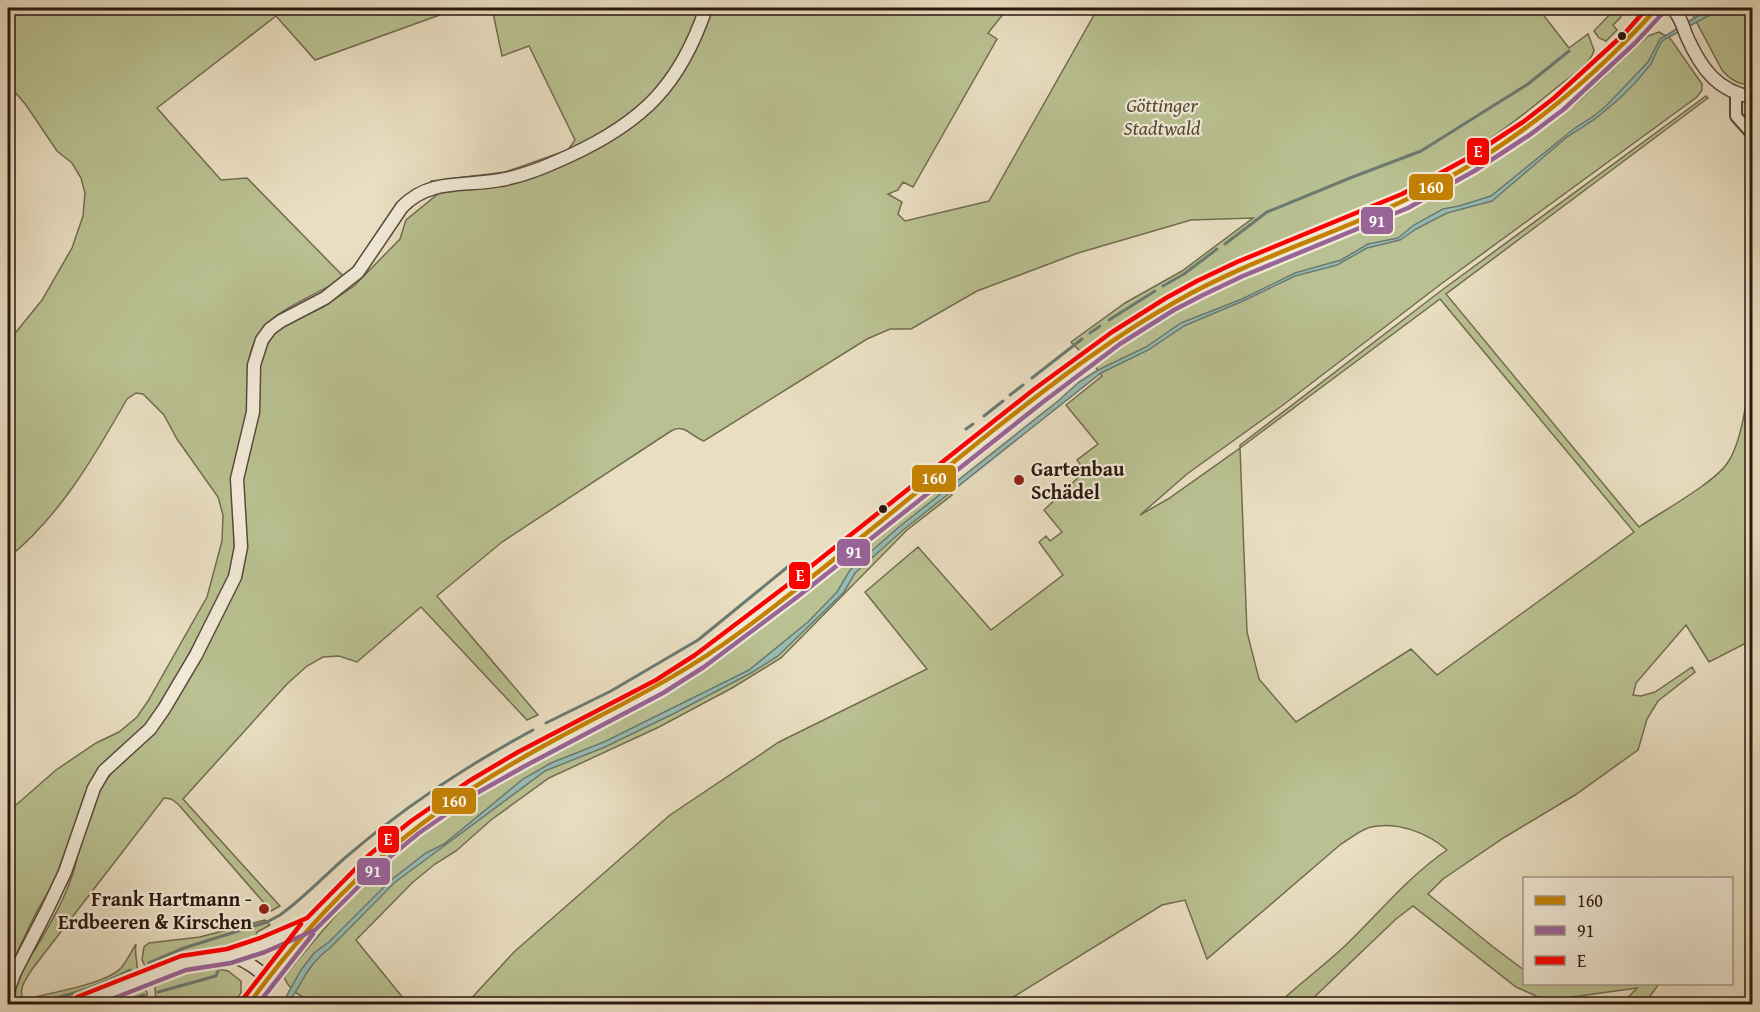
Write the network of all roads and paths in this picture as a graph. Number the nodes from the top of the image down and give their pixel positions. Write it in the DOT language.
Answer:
graph roads {
  1 [pos="706,8"];
  2 [pos="1657,8"];
  3 [pos="1666,8"];
  4 [pos="1674,14"];
  5 [pos="1736,94"];
  6 [pos="1752,97"];
  7 [pos="1752,134"];
  8 [pos="311,924"];
  9 [pos="224,956"];
  10 [pos="267,978"];
  11 [pos="8,1005"];
  12 [pos="80,1005"];
  13 [pos="249,1005"];
  1 -- 11 [label="street"];
  2 -- 8 [label="main road"];
  3 -- 4 [label="street"];
  4 -- 5 [label="street"];
  5 -- 6 [label="street"];
  5 -- 7 [label="street"];
  8 -- 9 [label="street"];
  8 -- 10 [label="main road"];
  9 -- 10 [label="street"];
  9 -- 12 [label="street"];
  10 -- 13 [label="main road"];
}
